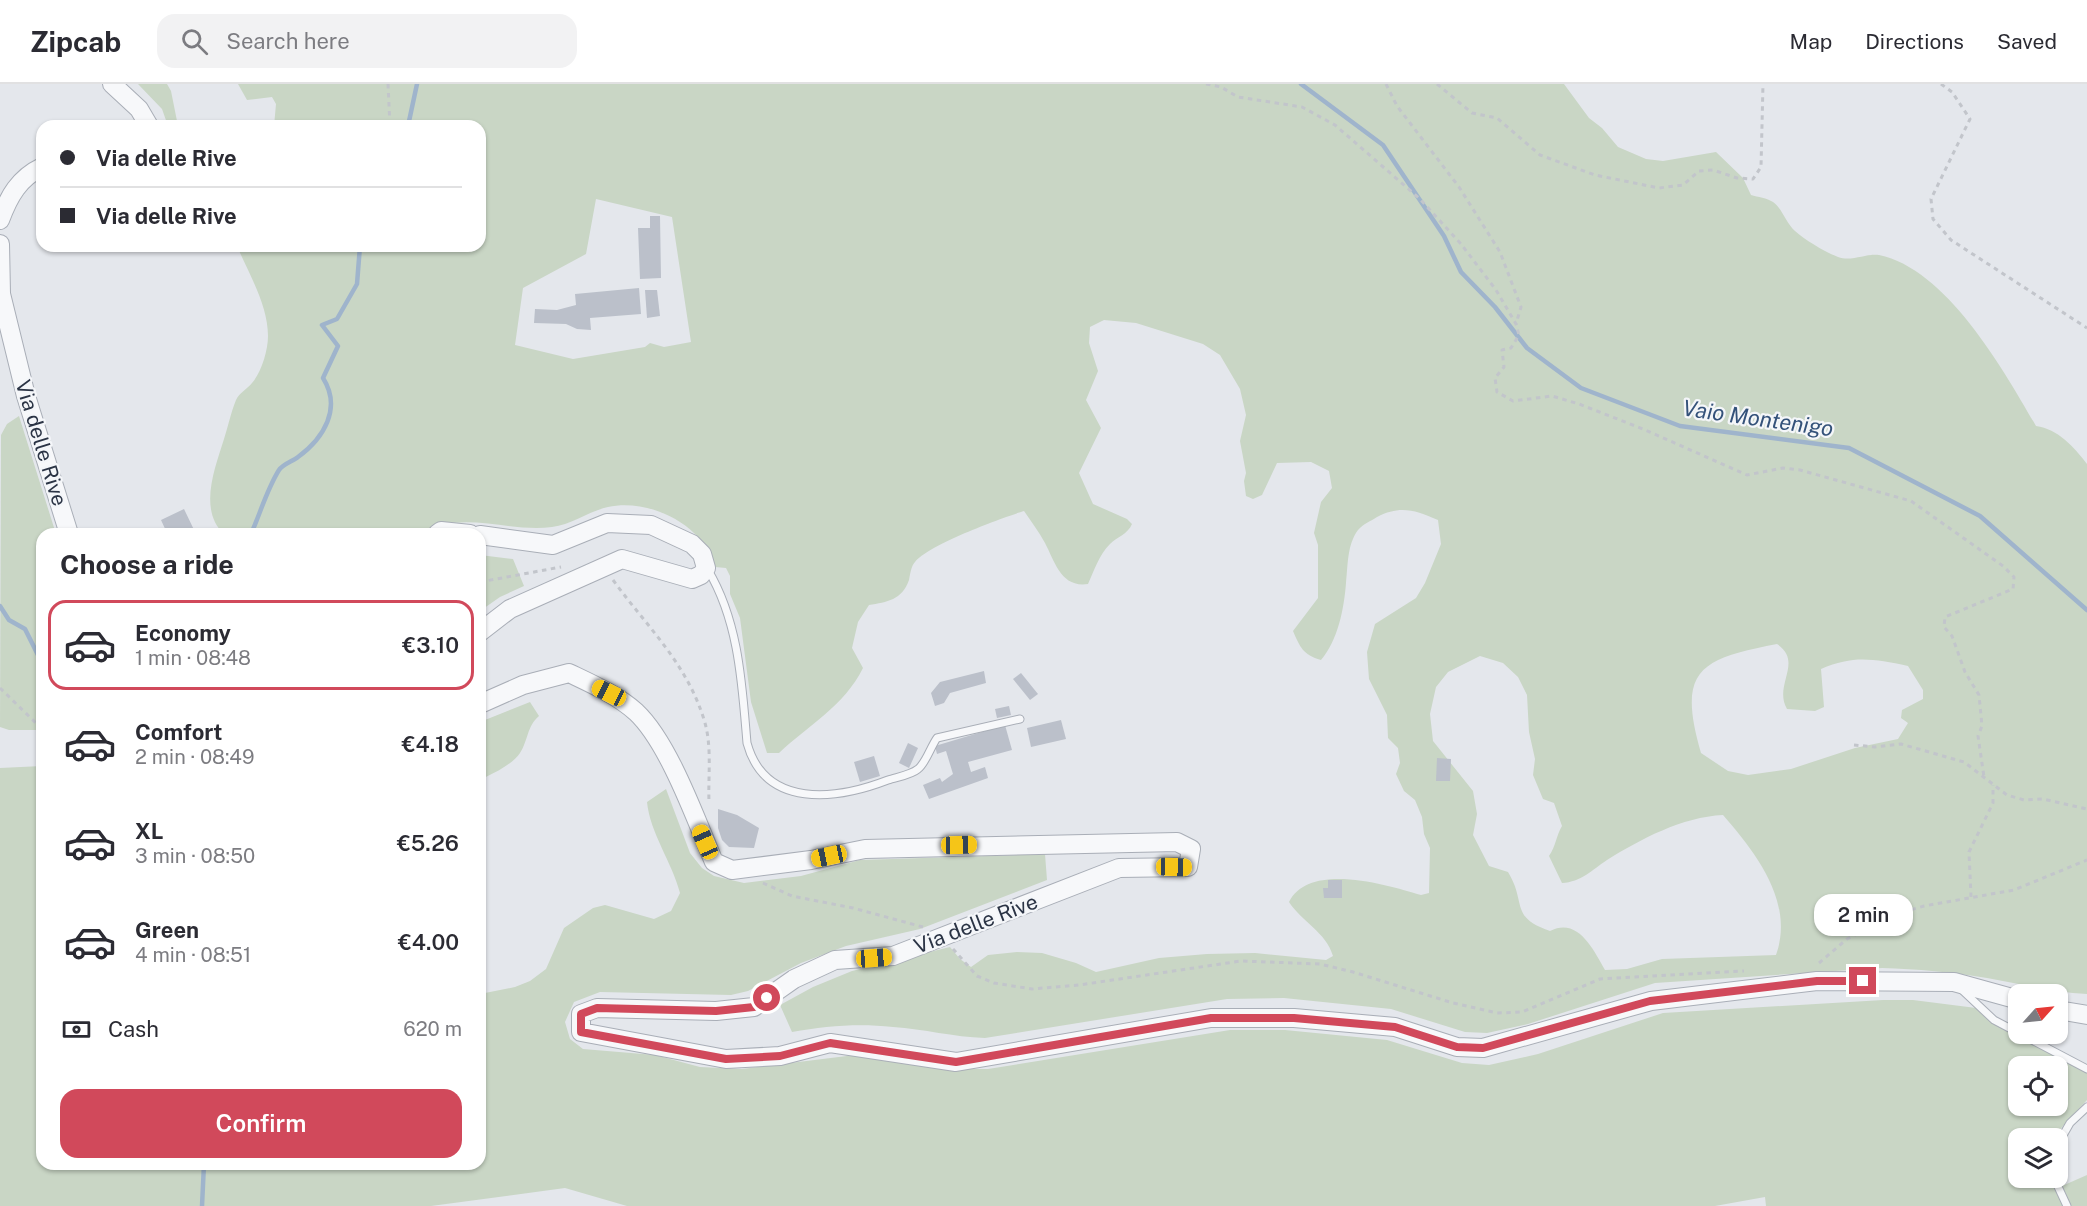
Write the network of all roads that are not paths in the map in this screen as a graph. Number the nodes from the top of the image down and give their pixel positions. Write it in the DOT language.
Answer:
graph roads {
  1 [pos="112,84"];
  2 [pos="145,120"];
  3 [pos="36,170"];
  4 [pos="0,219"];
  5 [pos="0,244"];
  6 [pos="67,528"];
  7 [pos="486,536"];
  8 [pos="706,568"];
  9 [pos="486,627"];
  10 [pos="486,701"];
  11 [pos="1020,719"];
  12 [pos="1954,982"];
  13 [pos="2008,997"];
  14 [pos="2068,1012"];
  15 [pos="2087,1015"];
  16 [pos="2087,1069"];
  17 [pos="2087,1107"];
  18 [pos="2067,1128"];
  19 [pos="2059,1188"];
  20 [pos="2067,1206"];
  1 -- 2 [label="street"];
  3 -- 4 [label="street"];
  5 -- 6 [label="street, Via delle Rive"];
  7 -- 8 [label="street"];
  8 -- 9 [label="street"];
  8 -- 11 [label="lane"];
  10 -- 12 [label="street, Via delle Rive"];
  12 -- 13 [label="street, Via delle Rive"];
  12 -- 16 [label="lane"];
  14 -- 15 [label="street"];
  17 -- 18 [label="lane"];
  19 -- 20 [label="lane"];
}
